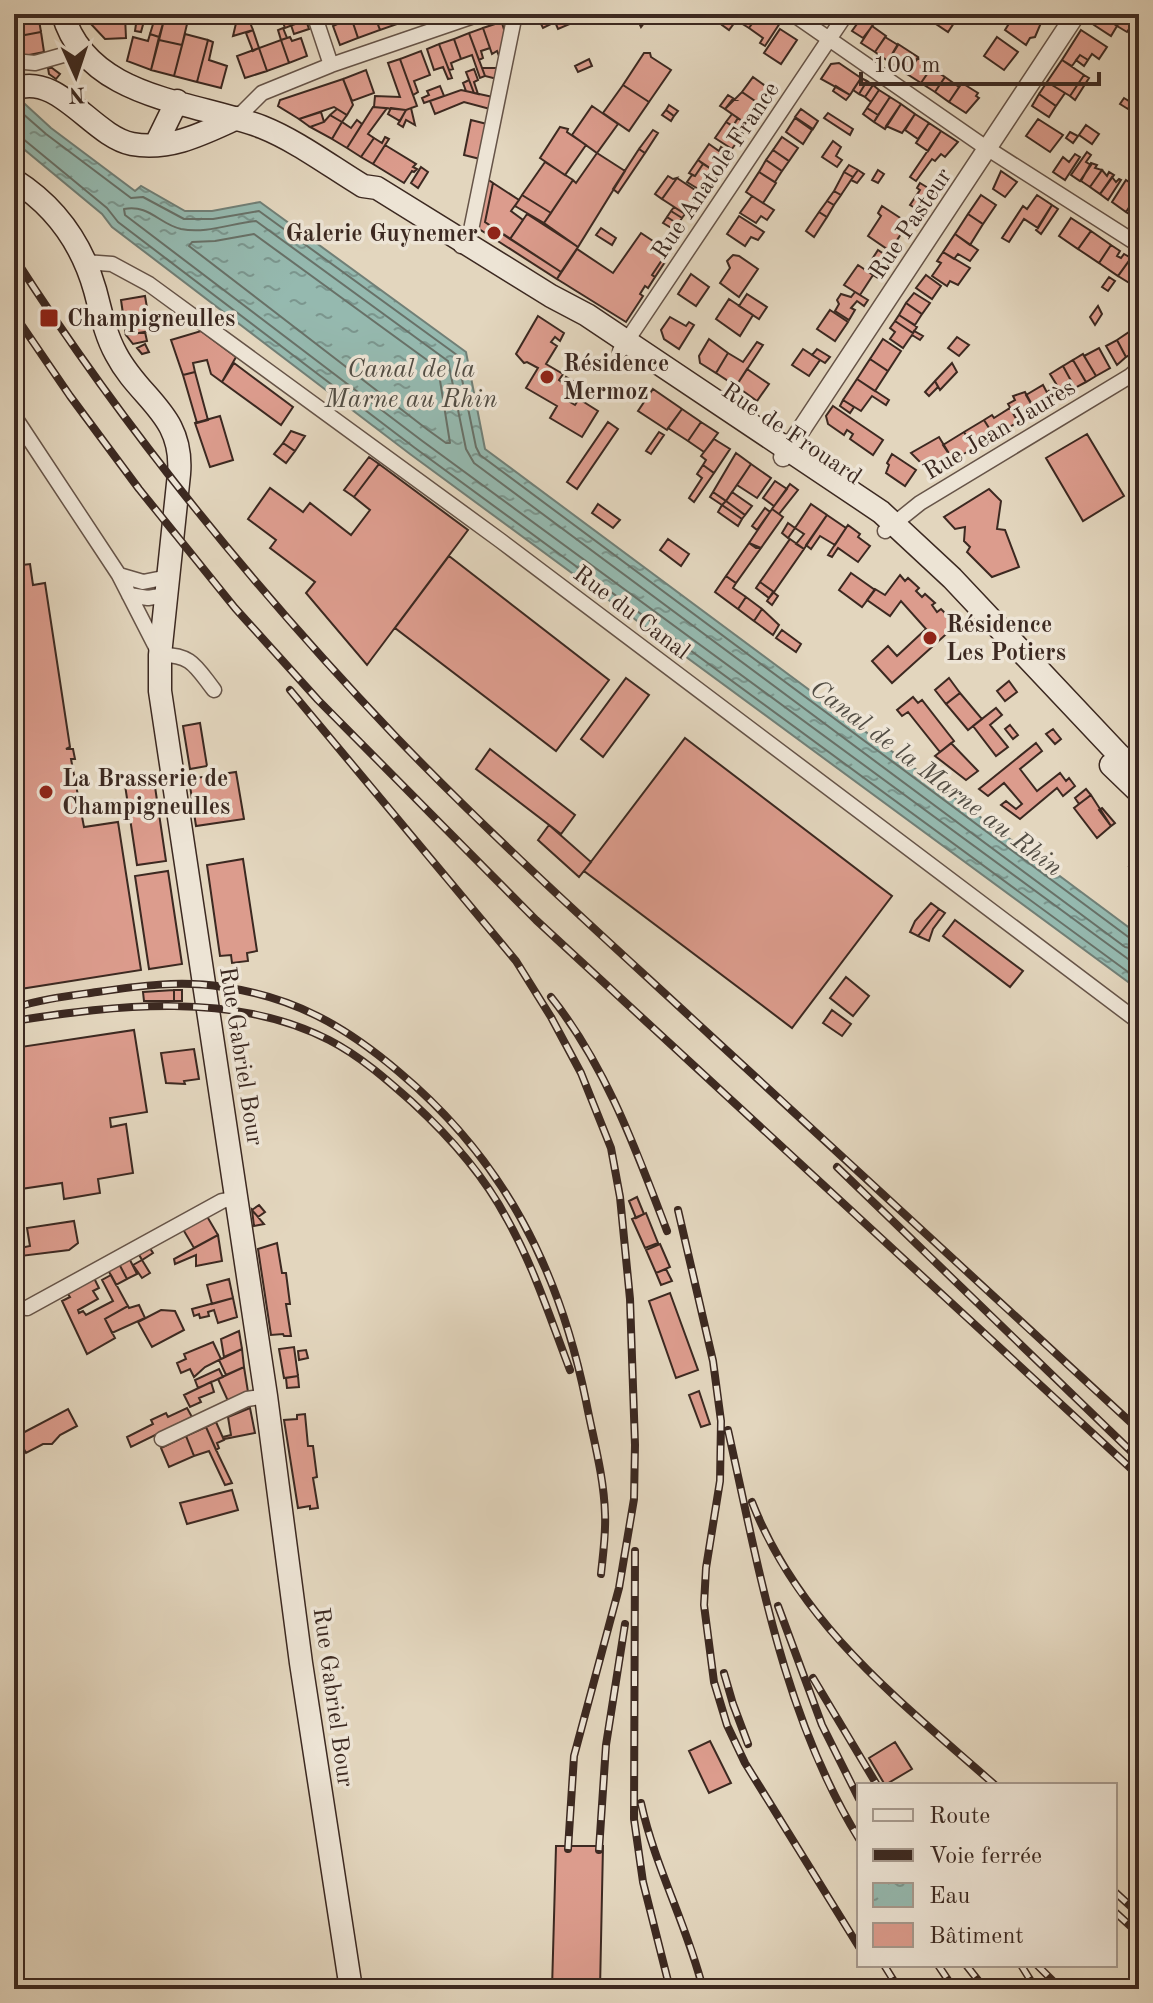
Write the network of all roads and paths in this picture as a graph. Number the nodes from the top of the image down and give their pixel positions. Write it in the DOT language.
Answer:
graph roads {
  1 [pos="63,14"];
  2 [pos="314,14"];
  3 [pos="480,14"];
  4 [pos="515,14"];
  5 [pos="793,14"];
  6 [pos="846,14"];
  7 [pos="1076,14"];
  8 [pos="829,40"];
  9 [pos="81,50"];
  10 [pos="14,61"];
  11 [pos="331,65"];
  12 [pos="14,89"];
  13 [pos="177,101"];
  14 [pos="237,118"];
  15 [pos="156,144"];
  16 [pos="988,148"];
  17 [pos="14,180"];
  18 [pos="462,245"];
  19 [pos="1139,245"];
  20 [pos="85,262"];
  21 [pos="623,346"];
  22 [pos="1139,368"];
  23 [pos="14,416"];
  24 [pos="786,453"];
  25 [pos="889,528"];
  26 [pos="119,575"];
  27 [pos="167,586"];
  28 [pos="129,595"];
  29 [pos="160,655"];
  30 [pos="214,690"];
  31 [pos="1139,773"];
  32 [pos="1139,792"];
  33 [pos="1139,1022"];
  34 [pos="237,1198"];
  35 [pos="27,1308"];
  36 [pos="266,1396"];
  37 [pos="162,1439"];
  38 [pos="351,1989"];
  1 -- 9 [label="main road"];
  2 -- 11 [label="street"];
  3 -- 11 [label="street"];
  4 -- 18 [label="street"];
  5 -- 8 [label="street"];
  6 -- 8 [label="street, Rue Anatole France"];
  7 -- 16 [label="street, Rue Pasteur"];
  8 -- 16 [label="street"];
  8 -- 21 [label="street, Rue Anatole France"];
  9 -- 10 [label="street"];
  9 -- 13 [label="main road, Rue de Frouard"];
  11 -- 14 [label="street"];
  12 -- 15 [label="main road"];
  13 -- 14 [label="main road, Rue de Frouard"];
  13 -- 15 [label="main road"];
  14 -- 15 [label="main road"];
  14 -- 18 [label="main road, Rue de Frouard"];
  16 -- 19 [label="street"];
  16 -- 24 [label="street, Rue Pasteur"];
  17 -- 20 [label="main road, Rue Gabriel Bour"];
  18 -- 21 [label="main road, Rue de Frouard"];
  20 -- 27 [label="main road, Rue Gabriel Bour"];
  20 -- 33 [label="street, Rue du Canal"];
  21 -- 24 [label="main road, Rue de Frouard"];
  22 -- 25 [label="street, Rue Jean Jaurès"];
  23 -- 26 [label="street"];
  24 -- 25 [label="main road, Rue de Frouard"];
  25 -- 31 [label="main road, Rue de Frouard"];
  25 -- 32 [label="main road, Rue de Frouard"];
  26 -- 27 [label="street"];
  26 -- 28 [label="street"];
  27 -- 28 [label="street"];
  27 -- 29 [label="main road, Rue Gabriel Bour"];
  28 -- 29 [label="street"];
  29 -- 30 [label="street"];
  29 -- 34 [label="main road, Rue Gabriel Bour"];
  34 -- 35 [label="street"];
  34 -- 36 [label="main road, Rue Gabriel Bour"];
  36 -- 37 [label="street"];
  36 -- 38 [label="main road, Rue Gabriel Bour"];
}
